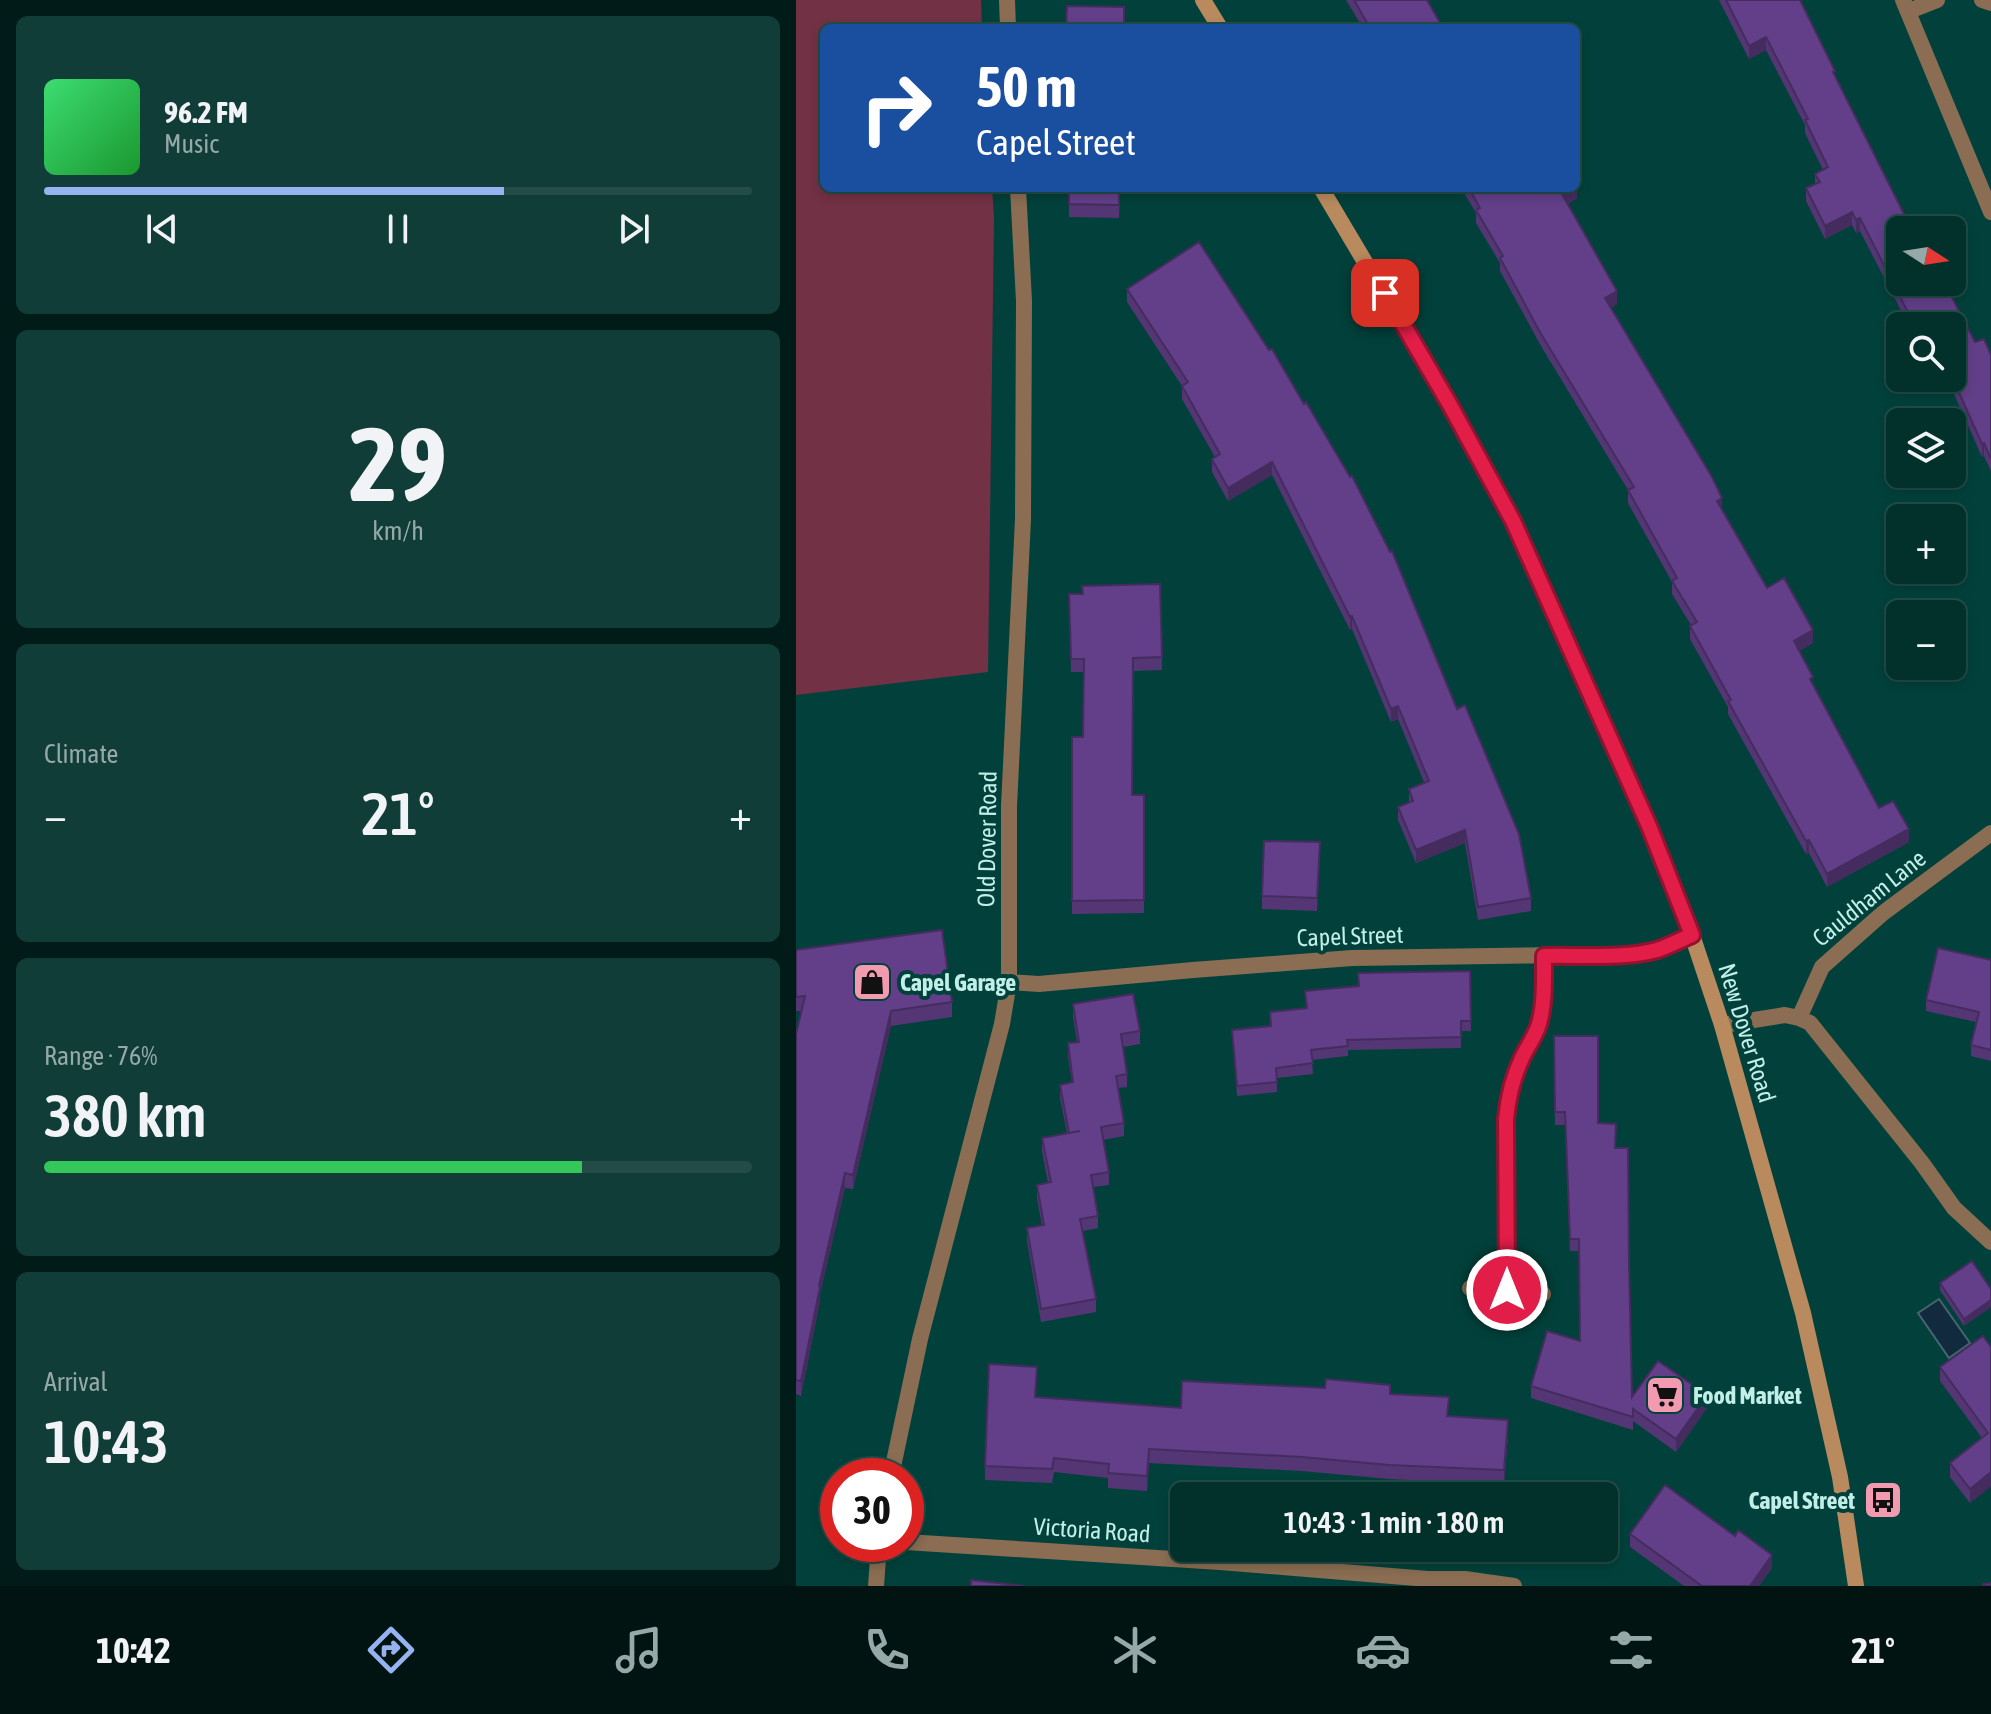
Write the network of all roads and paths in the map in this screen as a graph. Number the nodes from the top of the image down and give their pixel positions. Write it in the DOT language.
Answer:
graph roads {
  1 [pos="1007,0"];
  2 [pos="1203,0"];
  3 [pos="1937,0"];
  4 [pos="1982,0"];
  5 [pos="1991,3"];
  6 [pos="1906,6"];
  7 [pos="1008,24"];
  8 [pos="1218,24"];
  9 [pos="1984,179"];
  10 [pos="1018,192"];
  11 [pos="1323,192"];
  12 [pos="1991,212"];
  13 [pos="1991,833"];
  14 [pos="1692,935"];
  15 [pos="1544,956"];
  16 [pos="1009,982"];
  17 [pos="1799,1018"];
  18 [pos="1722,1025"];
  19 [pos="1991,1242"];
  20 [pos="1470,1288"];
  21 [pos="1507,1290"];
  22 [pos="1543,1294"];
  23 [pos="895,1458"];
  24 [pos="924,1543"];
  25 [pos="878,1562"];
  26 [pos="1428,1582"];
  27 [pos="876,1586"];
  28 [pos="1514,1586"];
  29 [pos="1856,1586"];
  1 -- 7 [label="street"];
  2 -- 8 [label="main road"];
  3 -- 6 [label="street"];
  4 -- 5 [label="street"];
  6 -- 9 [label="street"];
  9 -- 12 [label="street"];
  10 -- 16 [label="street, Old Dover Road"];
  11 -- 14 [label="main road, New Dover Road"];
  13 -- 17 [label="street, Cauldham Lane"];
  14 -- 15 [label="street, Capel Street"];
  14 -- 18 [label="main road, New Dover Road"];
  15 -- 16 [label="street, Capel Street"];
  15 -- 21 [label="street"];
  16 -- 23 [label="street, Old Dover Road"];
  17 -- 18 [label="street"];
  17 -- 19 [label="street"];
  18 -- 29 [label="main road, New Dover Road"];
  20 -- 21 [label="street"];
  21 -- 22 [label="street"];
  24 -- 26 [label="street, Victoria Road"];
  25 -- 27 [label="street"];
  26 -- 28 [label="street, Victoria Road"];
}
